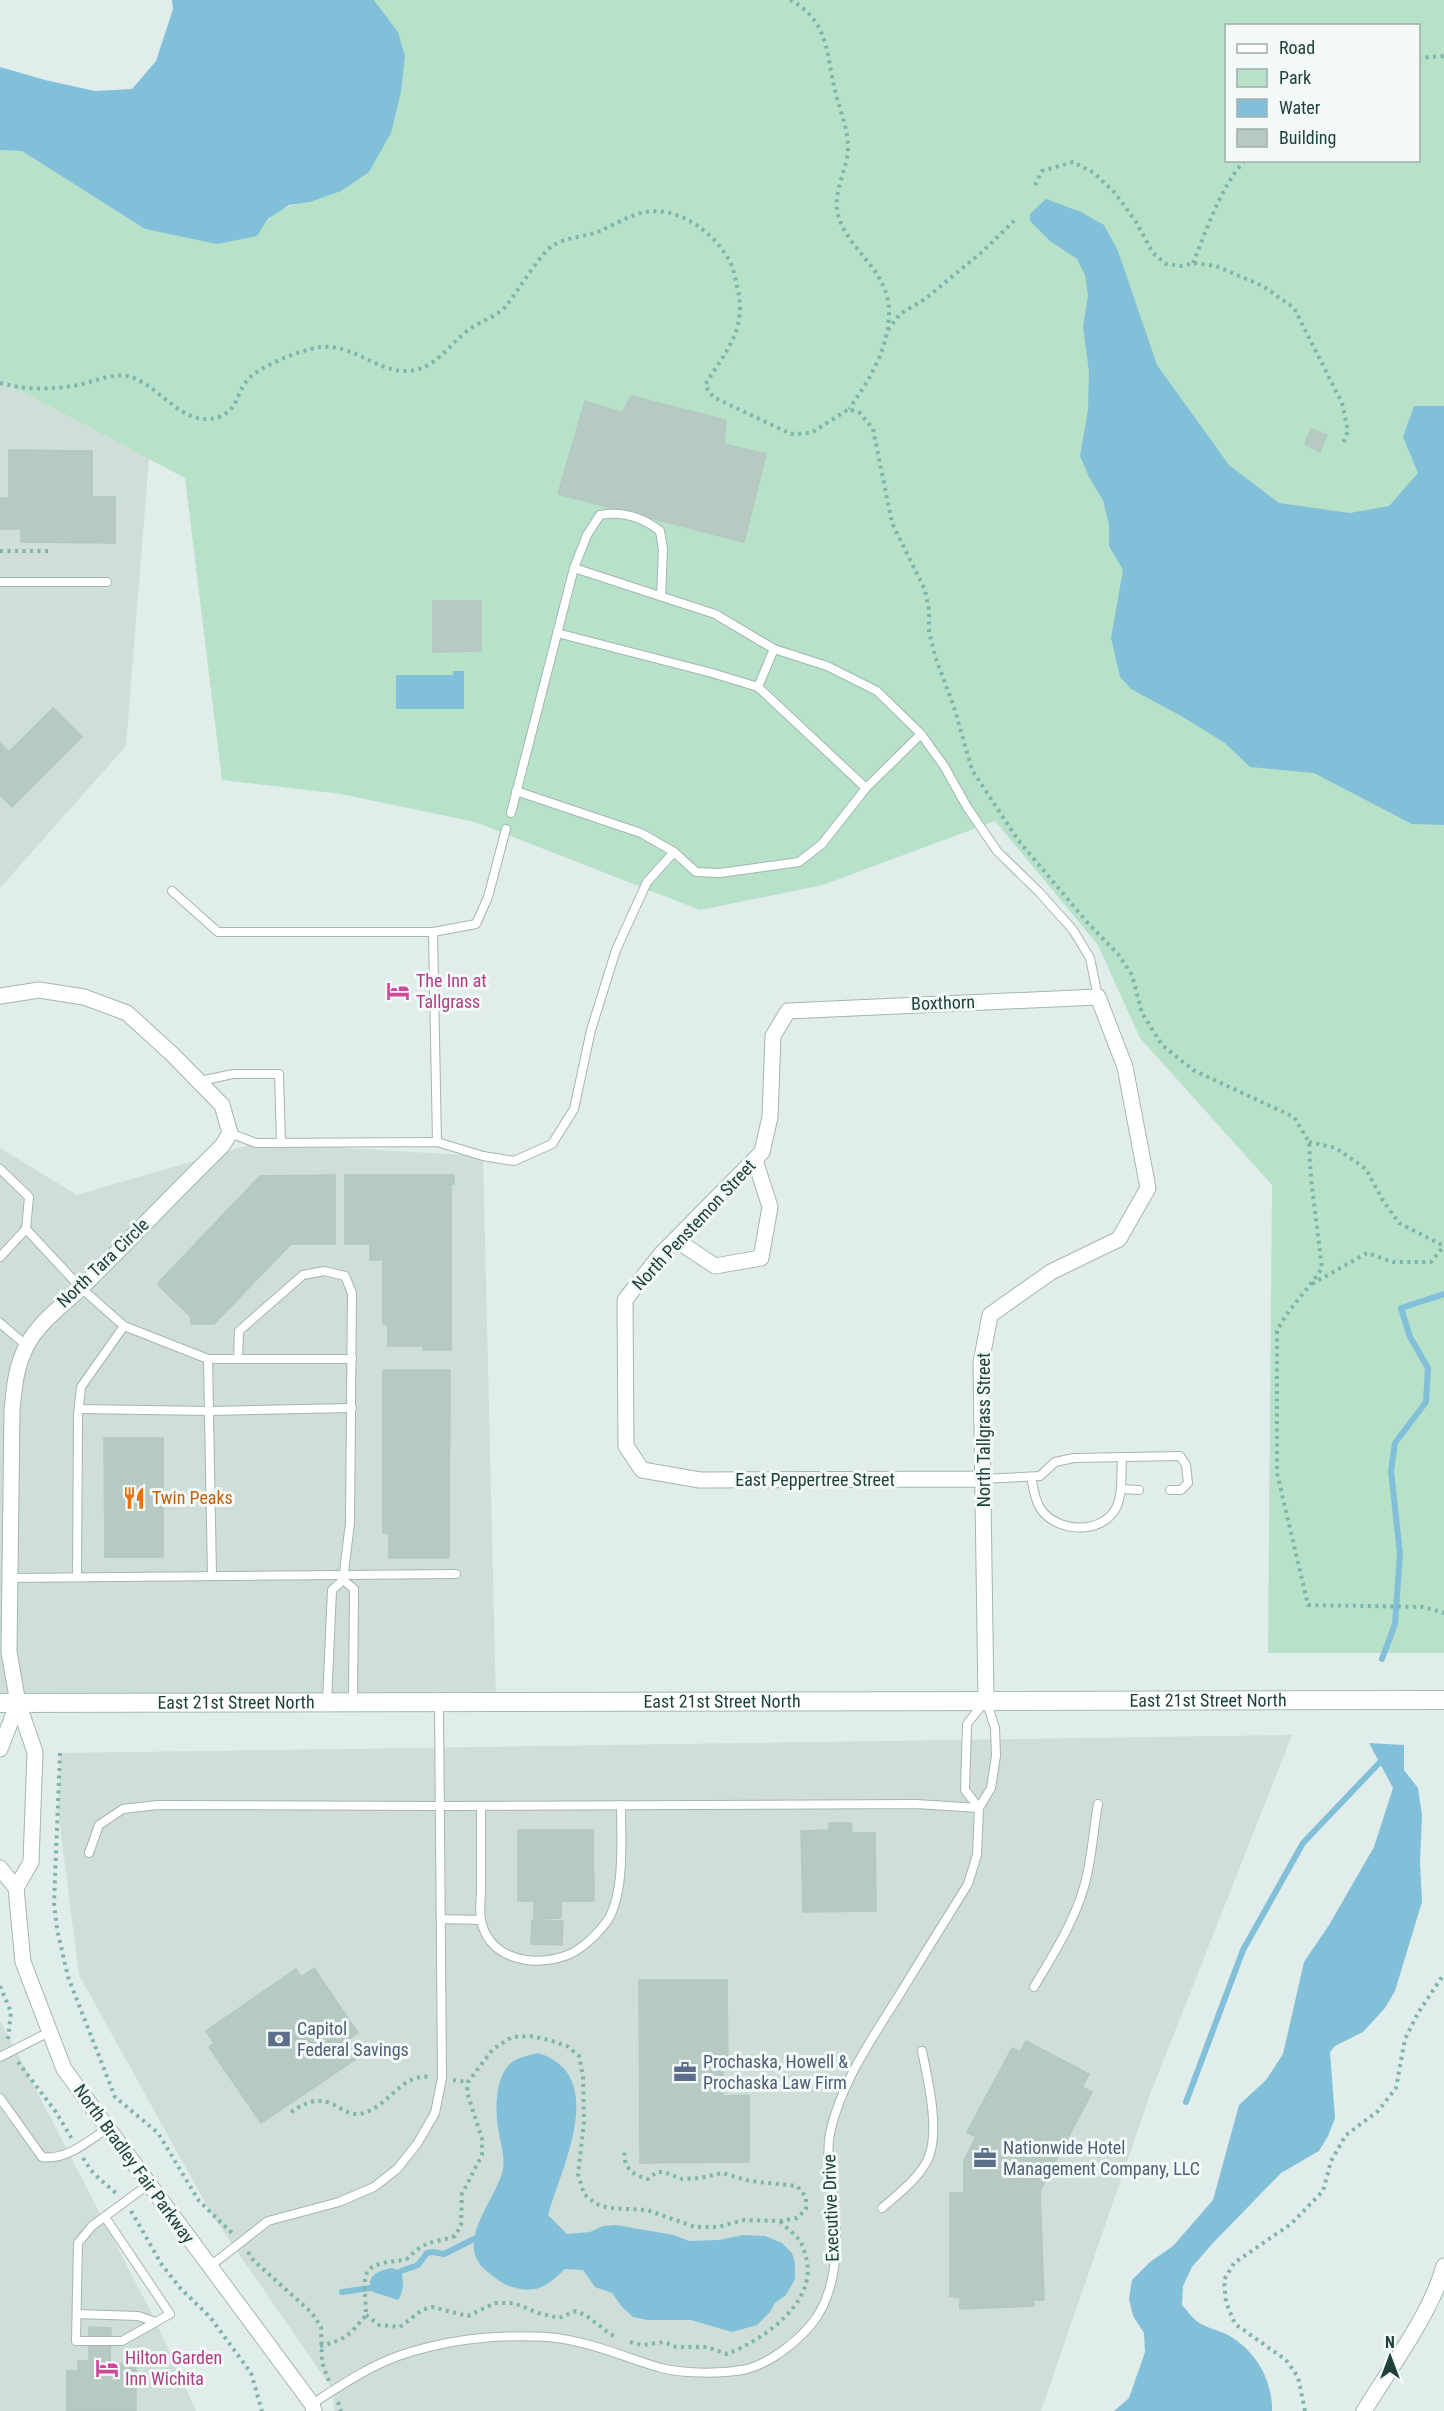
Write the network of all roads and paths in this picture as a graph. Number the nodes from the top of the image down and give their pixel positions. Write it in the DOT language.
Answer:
graph roads {
  1 [pos="790,0"];
  2 [pos="1444,56"];
  3 [pos="1420,58"];
  4 [pos="1243,162"];
  5 [pos="1035,185"];
  6 [pos="1016,219"];
  7 [pos="1193,263"];
  8 [pos="887,331"];
  9 [pos="0,383"];
  10 [pos="849,409"];
  11 [pos="1342,446"];
  12 [pos="0,551"];
  13 [pos="50,551"];
  14 [pos="574,568"];
  15 [pos="0,582"];
  16 [pos="107,582"];
  17 [pos="661,596"];
  18 [pos="556,633"];
  19 [pos="774,649"];
  20 [pos="758,687"];
  21 [pos="921,734"];
  22 [pos="866,788"];
  23 [pos="516,791"];
  24 [pos="510,813"];
  25 [pos="506,829"];
  26 [pos="674,852"];
  27 [pos="172,891"];
  28 [pos="433,932"];
  29 [pos="0,996"];
  30 [pos="1098,997"];
  31 [pos="788,1011"];
  32 [pos="199,1081"];
  33 [pos="230,1133"];
  34 [pos="437,1142"];
  35 [pos="1309,1142"];
  36 [pos="281,1143"];
  37 [pos="755,1160"];
  38 [pos="0,1169"];
  39 [pos="26,1229"];
  40 [pos="676,1240"];
  41 [pos="1444,1246"];
  42 [pos="0,1257"];
  43 [pos="1311,1285"];
  44 [pos="81,1288"];
  45 [pos="0,1323"];
  46 [pos="124,1326"];
  47 [pos="27,1346"];
  48 [pos="208,1359"];
  49 [pos="238,1359"];
  50 [pos="352,1359"];
  51 [pos="352,1408"];
  52 [pos="79,1409"];
  53 [pos="209,1411"];
  54 [pos="1122,1457"];
  55 [pos="6,1469"];
  56 [pos="648,1471"];
  57 [pos="1030,1477"];
  58 [pos="983,1479"];
  59 [pos="1121,1489"];
  60 [pos="1139,1490"];
  61 [pos="1170,1490"];
  62 [pos="456,1574"];
  63 [pos="212,1576"];
  64 [pos="77,1577"];
  65 [pos="343,1577"];
  66 [pos="6,1586"];
  67 [pos="1444,1613"];
  68 [pos="986,1700"];
  69 [pos="353,1701"];
  70 [pos="1444,1701"];
  71 [pos="327,1702"];
  72 [pos="439,1702"];
  73 [pos="9,1703"];
  74 [pos="0,1749"];
  75 [pos="60,1753"];
  76 [pos="1098,1803"];
  77 [pos="621,1805"];
  78 [pos="440,1806"];
  79 [pos="481,1806"];
  80 [pos="979,1808"];
  81 [pos="88,1853"];
  82 [pos="0,1868"];
  83 [pos="16,1888"];
  84 [pos="441,1919"];
  85 [pos="481,1920"];
  86 [pos="1444,1974"];
  87 [pos="1034,1986"];
  88 [pos="51,2031"];
  89 [pos="922,2051"];
  90 [pos="0,2057"];
  91 [pos="442,2078"];
  92 [pos="468,2082"];
  93 [pos="0,2098"];
  94 [pos="291,2112"];
  95 [pos="108,2128"];
  96 [pos="625,2148"];
  97 [pos="149,2184"];
  98 [pos="882,2208"];
  99 [pos="105,2217"];
  100 [pos="780,2221"];
  101 [pos="242,2241"];
  102 [pos="1444,2266"];
  103 [pos="209,2267"];
  104 [pos="77,2314"];
  105 [pos="366,2315"];
  106 [pos="156,2322"];
  107 [pos="320,2346"];
  108 [pos="333,2390"];
  109 [pos="313,2408"];
  110 [pos="341,2411"];
  111 [pos="1305,2411"];
  112 [pos="1364,2411"];
  1 -- 8 [label="path"];
  2 -- 3 [label="path"];
  4 -- 7 [label="path"];
  5 -- 7 [label="path"];
  6 -- 8 [label="path"];
  7 -- 11 [label="path"];
  8 -- 10 [label="path"];
  9 -- 10 [label="path"];
  10 -- 35 [label="path"];
  12 -- 13 [label="path"];
  14 -- 17 [label="lane"];
  14 -- 17 [label="lane"];
  14 -- 18 [label="lane"];
  15 -- 16 [label="lane"];
  17 -- 19 [label="lane"];
  18 -- 20 [label="lane"];
  18 -- 23 [label="lane"];
  19 -- 20 [label="lane"];
  19 -- 21 [label="lane"];
  20 -- 22 [label="lane"];
  21 -- 22 [label="lane"];
  21 -- 30 [label="lane"];
  22 -- 26 [label="lane"];
  23 -- 24 [label="lane"];
  23 -- 26 [label="lane"];
  25 -- 28 [label="lane"];
  26 -- 34 [label="lane"];
  27 -- 28 [label="lane"];
  28 -- 34 [label="lane"];
  29 -- 32 [label="street"];
  30 -- 31 [label="street, Boxthorn"];
  30 -- 58 [label="street, North Tallgrass Street"];
  31 -- 37 [label="street, North Penstemon Street"];
  32 -- 33 [label="street"];
  32 -- 36 [label="lane"];
  33 -- 36 [label="lane"];
  33 -- 44 [label="street, North Tara Circle"];
  34 -- 36 [label="lane"];
  35 -- 41 [label="path"];
  35 -- 43 [label="path"];
  37 -- 40 [label="street, North Penstemon Street"];
  37 -- 40 [label="street"];
  38 -- 39 [label="lane"];
  39 -- 42 [label="lane"];
  39 -- 44 [label="lane"];
  40 -- 56 [label="street, North Penstemon Street"];
  41 -- 43 [label="path"];
  43 -- 67 [label="path"];
  44 -- 46 [label="lane"];
  44 -- 47 [label="street, North Tara Circle"];
  45 -- 47 [label="lane"];
  46 -- 48 [label="lane"];
  46 -- 52 [label="lane"];
  47 -- 55 [label="street, North Tara Circle"];
  48 -- 49 [label="lane"];
  48 -- 53 [label="lane"];
  49 -- 50 [label="lane"];
  49 -- 50 [label="lane"];
  50 -- 51 [label="lane"];
  51 -- 53 [label="lane"];
  51 -- 65 [label="lane"];
  52 -- 53 [label="lane"];
  52 -- 64 [label="lane"];
  53 -- 63 [label="lane"];
  54 -- 57 [label="lane"];
  54 -- 59 [label="lane"];
  54 -- 61 [label="lane"];
  55 -- 66 [label="street, North Tara Circle"];
  56 -- 58 [label="street, East Peppertree Street"];
  57 -- 58 [label="lane"];
  57 -- 59 [label="lane"];
  58 -- 68 [label="street, North Tallgrass Street"];
  59 -- 60 [label="lane"];
  62 -- 65 [label="lane"];
  63 -- 64 [label="lane"];
  63 -- 65 [label="lane"];
  64 -- 66 [label="lane"];
  65 -- 69 [label="lane"];
  65 -- 71 [label="lane"];
  66 -- 73 [label="street, North Tara Circle"];
  68 -- 70 [label="main road, East 21st Street North"];
  68 -- 72 [label="main road, East 21st Street North"];
  68 -- 80 [label="lane, Executive Drive"];
  68 -- 80 [label="lane"];
  69 -- 71 [label="main road, East 21st Street North"];
  69 -- 72 [label="main road, East 21st Street North"];
  71 -- 73 [label="main road, East 21st Street North"];
  72 -- 78 [label="lane"];
  73 -- 74 [label="street"];
  73 -- 83 [label="street"];
  75 -- 101 [label="path"];
  76 -- 87 [label="lane"];
  77 -- 79 [label="lane"];
  77 -- 80 [label="lane"];
  77 -- 85 [label="lane"];
  78 -- 79 [label="lane"];
  78 -- 81 [label="lane"];
  78 -- 84 [label="lane"];
  79 -- 85 [label="lane"];
  80 -- 108 [label="lane, Executive Drive"];
  82 -- 83 [label="street"];
  83 -- 88 [label="street, North Bradley Fair Parkway"];
  84 -- 85 [label="lane"];
  84 -- 91 [label="lane"];
  86 -- 111 [label="path"];
  88 -- 90 [label="lane"];
  88 -- 95 [label="street, North Bradley Fair Parkway"];
  89 -- 98 [label="lane"];
  91 -- 92 [label="path"];
  91 -- 94 [label="path"];
  91 -- 101 [label="lane"];
  92 -- 100 [label="path"];
  92 -- 105 [label="path"];
  93 -- 95 [label="lane"];
  95 -- 97 [label="street, North Bradley Fair Parkway"];
  96 -- 100 [label="path"];
  97 -- 99 [label="lane"];
  97 -- 103 [label="street, North Bradley Fair Parkway"];
  99 -- 104 [label="lane"];
  99 -- 106 [label="lane"];
  100 -- 105 [label="path"];
  101 -- 103 [label="lane"];
  101 -- 107 [label="path"];
  102 -- 112 [label="street"];
  103 -- 109 [label="street, North Bradley Fair Parkway"];
  104 -- 106 [label="lane"];
  104 -- 106 [label="lane"];
  105 -- 107 [label="path"];
  107 -- 108 [label="path"];
  108 -- 109 [label="lane, Executive Drive"];
  108 -- 110 [label="path"];
}
